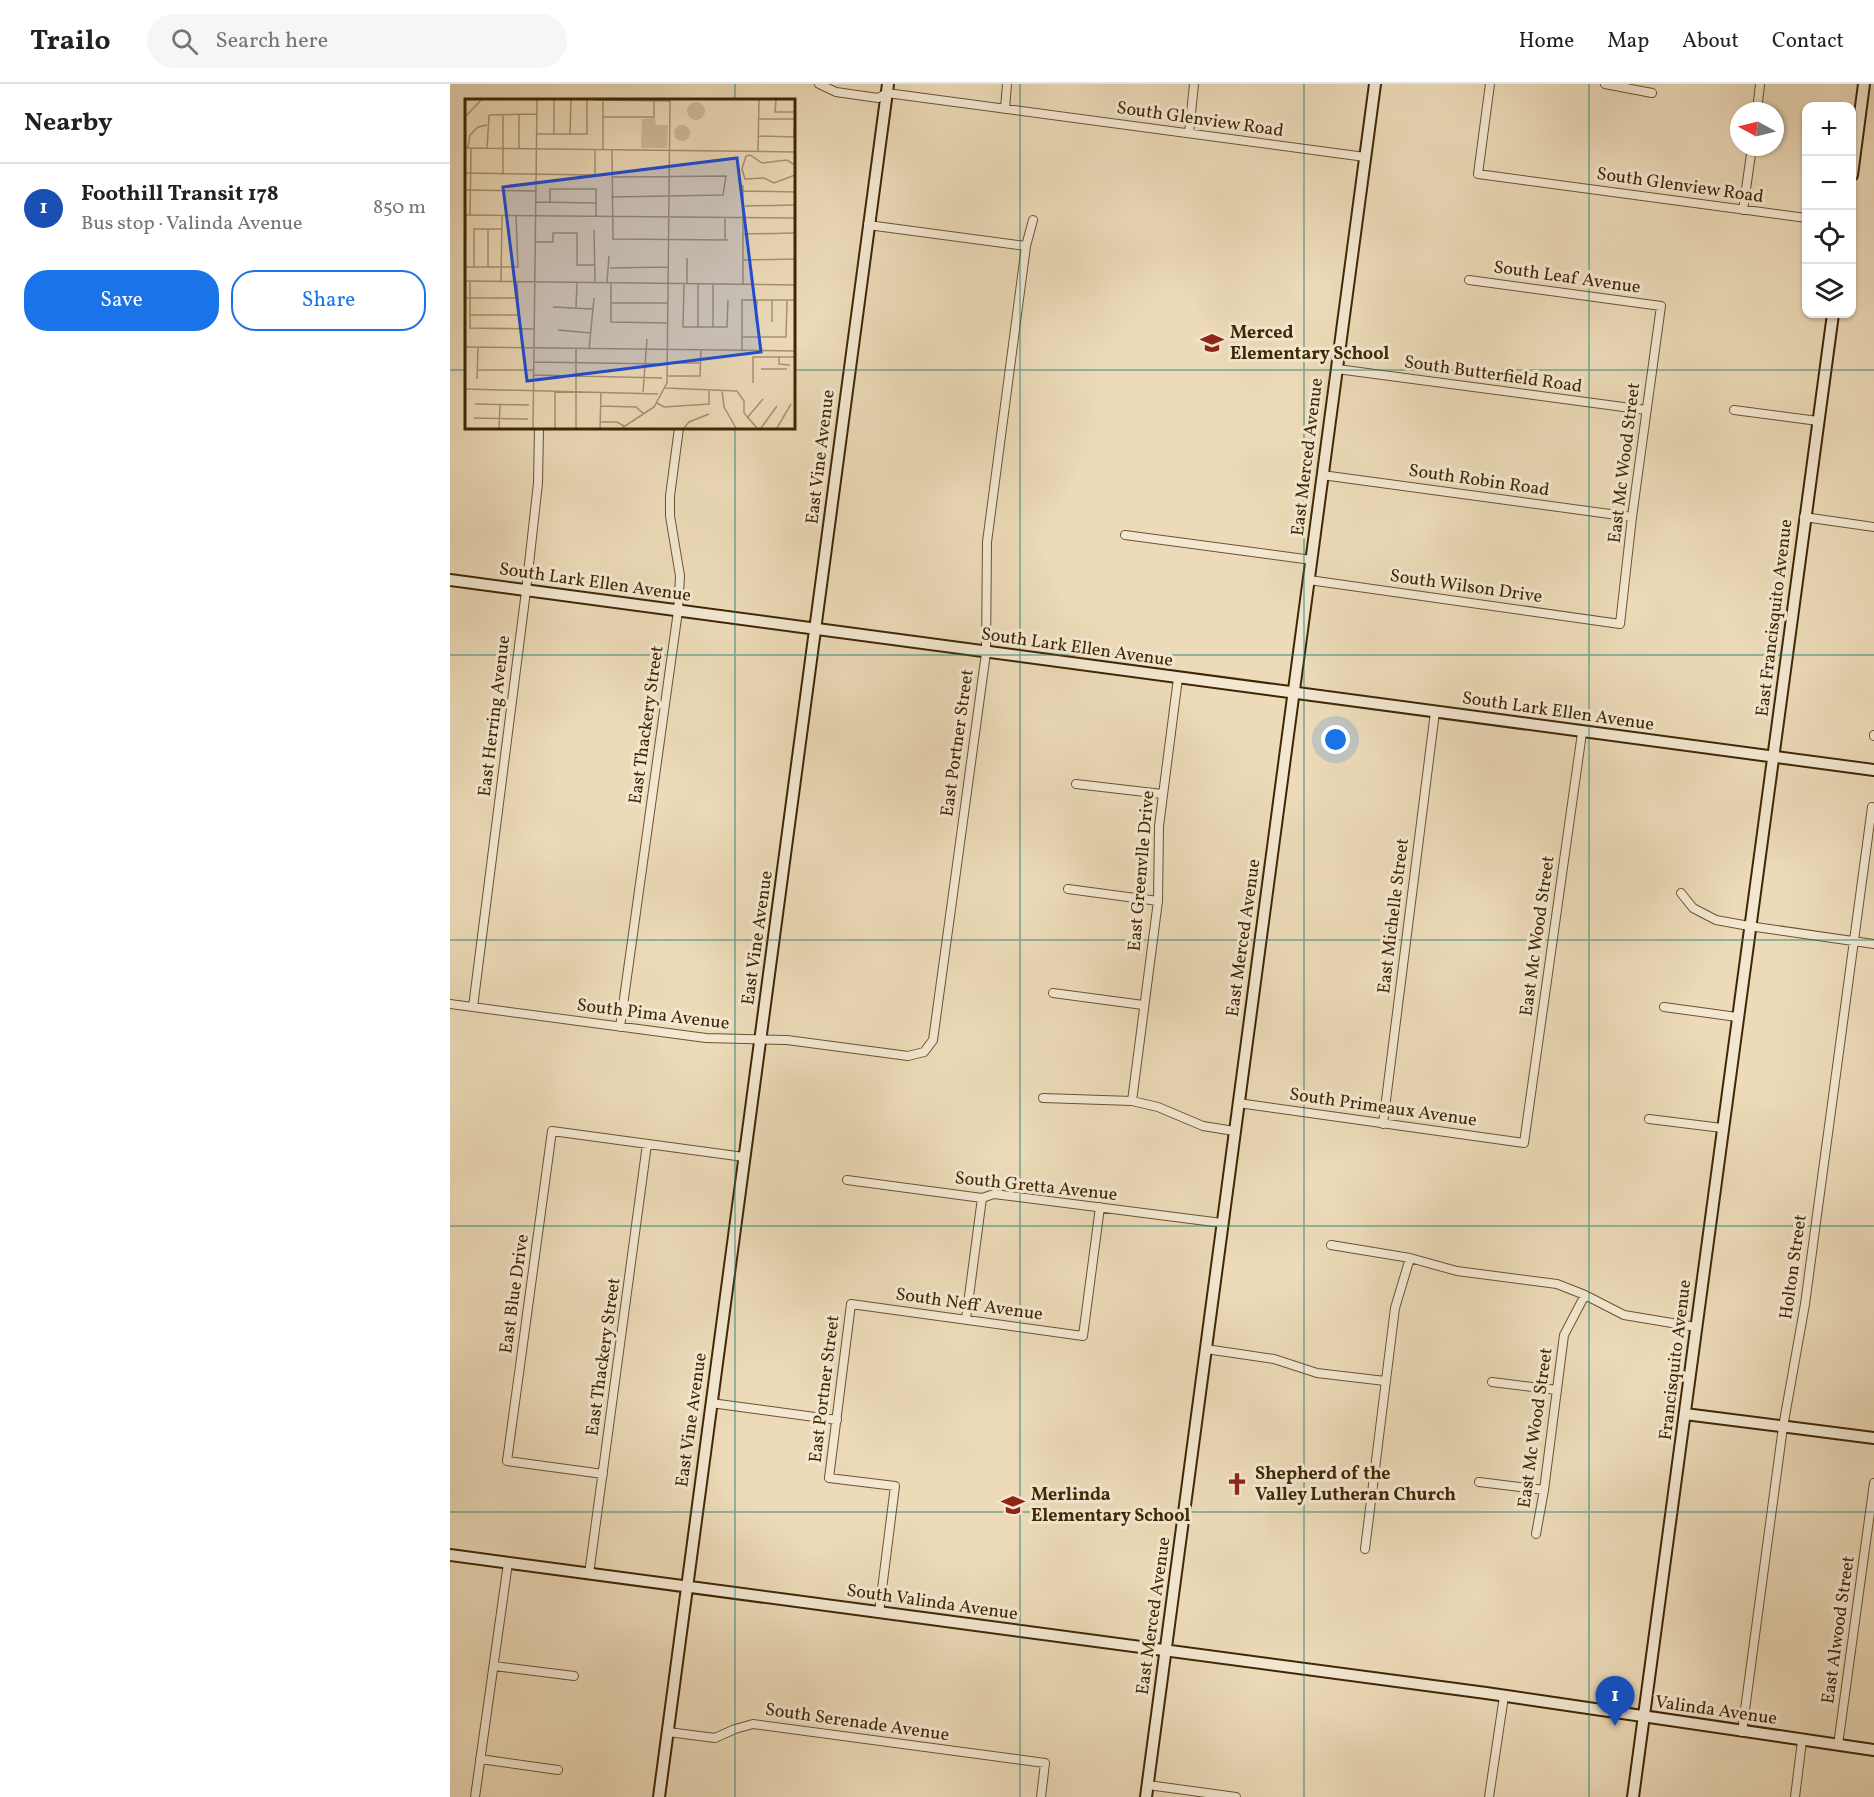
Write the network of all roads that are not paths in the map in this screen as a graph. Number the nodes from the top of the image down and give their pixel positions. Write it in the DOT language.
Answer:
graph roads {
  1 [pos="819,84"];
  2 [pos="1007,84"];
  3 [pos="1194,84"];
  4 [pos="1375,84"];
  5 [pos="1490,84"];
  6 [pos="1605,84"];
  7 [pos="1760,84"];
  8 [pos="1864,84"];
  9 [pos="887,89"];
  10 [pos="1652,93"];
  11 [pos="1758,102"];
  12 [pos="1005,109"];
  13 [pos="1189,133"];
  14 [pos="1751,156"];
  15 [pos="1854,156"];
  16 [pos="1365,157"];
  17 [pos="1743,210"];
  18 [pos="1802,217"];
  19 [pos="1033,220"];
  20 [pos="868,225"];
  21 [pos="1026,246"];
  22 [pos="1469,280"];
  23 [pos="1661,306"];
  24 [pos="1832,318"];
  25 [pos="1336,369"];
  26 [pos="1646,410"];
  27 [pos="1734,410"];
  28 [pos="1818,421"];
  29 [pos="539,429"];
  30 [pos="679,429"];
  31 [pos="1322,475"];
  32 [pos="1632,517"];
  33 [pos="1804,517"];
  34 [pos="1874,527"];
  35 [pos="1125,535"];
  36 [pos="1312,560"];
  37 [pos="450,580"];
  38 [pos="1309,580"];
  39 [pos="526,591"];
  40 [pos="678,611"];
  41 [pos="1620,624"];
  42 [pos="816,630"];
  43 [pos="986,652"];
  44 [pos="1178,678"];
  45 [pos="1294,693"];
  46 [pos="1435,712"];
  47 [pos="1582,733"];
  48 [pos="1774,757"];
  49 [pos="1874,771"];
  50 [pos="1076,784"];
  51 [pos="1162,794"];
  52 [pos="1872,807"];
  53 [pos="1068,889"];
  54 [pos="1681,893"];
  55 [pos="1158,901"];
  56 [pos="1749,926"];
  57 [pos="1853,941"];
  58 [pos="1874,944"];
  59 [pos="1053,993"];
  60 [pos="450,1004"];
  61 [pos="1143,1005"];
  62 [pos="473,1007"];
  63 [pos="1664,1007"];
  64 [pos="1737,1017"];
  65 [pos="620,1027"];
  66 [pos="761,1040"];
  67 [pos="924,1052"];
  68 [pos="1043,1098"];
  69 [pos="1132,1101"];
  70 [pos="1238,1103"];
  71 [pos="1649,1119"];
  72 [pos="1383,1124"];
  73 [pos="1722,1128"];
  74 [pos="1234,1131"];
  75 [pos="1524,1143"];
  76 [pos="647,1144"];
  77 [pos="744,1157"];
  78 [pos="847,1180"];
  79 [pos="982,1198"];
  80 [pos="1100,1207"];
  81 [pos="1222,1223"];
  82 [pos="1331,1245"];
  83 [pos="1410,1258"];
  84 [pos="1585,1295"];
  85 [pos="851,1304"];
  86 [pos="966,1319"];
  87 [pos="1696,1327"];
  88 [pos="1206,1349"];
  89 [pos="1385,1381"];
  90 [pos="1492,1382"];
  91 [pos="1557,1389"];
  92 [pos="711,1403"];
  93 [pos="1685,1414"];
  94 [pos="837,1420"];
  95 [pos="1783,1426"];
  96 [pos="1874,1438"];
  97 [pos="603,1474"];
  98 [pos="1479,1482"];
  99 [pos="1874,1483"];
  100 [pos="1544,1490"];
  101 [pos="1536,1534"];
  102 [pos="1365,1548"];
  103 [pos="450,1556"];
  104 [pos="508,1563"];
  105 [pos="589,1574"];
  106 [pos="686,1587"];
  107 [pos="879,1613"];
  108 [pos="1167,1651"];
  109 [pos="494,1666"];
  110 [pos="574,1676"];
  111 [pos="1410,1684"];
  112 [pos="1504,1696"];
  113 [pos="1644,1717"];
  114 [pos="668,1732"];
  115 [pos="1742,1732"];
  116 [pos="1802,1741"];
  117 [pos="1838,1745"];
  118 [pos="1874,1750"];
  119 [pos="480,1760"];
  120 [pos="558,1770"];
  121 [pos="1148,1785"];
  122 [pos="475,1797"];
  123 [pos="659,1797"];
  124 [pos="1041,1797"];
  125 [pos="1146,1797"];
  126 [pos="1236,1797"];
  127 [pos="1489,1797"];
  128 [pos="1633,1797"];
  129 [pos="1795,1797"];
  1 -- 9 [label="street, South Glenview Road"];
  2 -- 12 [label="street"];
  3 -- 13 [label="street"];
  4 -- 16 [label="street, East Merced Avenue"];
  5 -- 17 [label="street, South Glenview Road"];
  6 -- 10 [label="street"];
  7 -- 11 [label="street"];
  8 -- 15 [label="street"];
  9 -- 12 [label="street, South Glenview Road"];
  9 -- 20 [label="street, East Vine Avenue"];
  12 -- 13 [label="street, South Glenview Road"];
  13 -- 16 [label="street, South Glenview Road"];
  14 -- 17 [label="street"];
  16 -- 25 [label="street, East Merced Avenue"];
  17 -- 18 [label="street, South Glenview Road"];
  19 -- 21 [label="street, East Portner Street"];
  20 -- 21 [label="street"];
  20 -- 42 [label="street, East Vine Avenue"];
  21 -- 43 [label="street, East Portner Street"];
  22 -- 23 [label="street, South Leaf Avenue"];
  23 -- 26 [label="street, East Mc Wood Street"];
  24 -- 28 [label="street, East Francisquito Avenue"];
  25 -- 26 [label="street, South Butterfield Road"];
  25 -- 31 [label="street, East Merced Avenue"];
  26 -- 32 [label="street, East Mc Wood Street"];
  27 -- 28 [label="street"];
  28 -- 33 [label="street, East Francisquito Avenue"];
  29 -- 39 [label="street, East Herring Avenue"];
  30 -- 40 [label="street, East Thackery Street"];
  31 -- 32 [label="street, South Robin Road"];
  31 -- 36 [label="street, East Merced Avenue"];
  32 -- 41 [label="street, East Mc Wood Street"];
  33 -- 34 [label="street"];
  33 -- 48 [label="street, East Francisquito Avenue"];
  35 -- 36 [label="street"];
  36 -- 38 [label="street, East Merced Avenue"];
  37 -- 39 [label="street, South Lark Ellen Avenue"];
  38 -- 41 [label="street, South Wilson Drive"];
  38 -- 45 [label="street, East Merced Avenue"];
  39 -- 40 [label="street, South Lark Ellen Avenue"];
  39 -- 62 [label="street, East Herring Avenue"];
  40 -- 42 [label="street, South Lark Ellen Avenue"];
  40 -- 65 [label="street, East Thackery Street"];
  42 -- 43 [label="street, South Lark Ellen Avenue"];
  42 -- 66 [label="street, East Vine Avenue"];
  43 -- 44 [label="street, South Lark Ellen Avenue"];
  43 -- 67 [label="street, East Portner Street"];
  44 -- 45 [label="street, South Lark Ellen Avenue"];
  44 -- 51 [label="street, East Greenvlle Drive"];
  45 -- 46 [label="street, South Lark Ellen Avenue"];
  45 -- 70 [label="street, East Merced Avenue"];
  46 -- 47 [label="street, South Lark Ellen Avenue"];
  46 -- 72 [label="street, East Michelle Street"];
  47 -- 48 [label="street, South Lark Ellen Avenue"];
  47 -- 75 [label="street, East Mc Wood Street"];
  48 -- 49 [label="street, South Lark Ellen Avenue"];
  48 -- 56 [label="street, East Francisquito Avenue"];
  50 -- 51 [label="street"];
  51 -- 55 [label="street, East Greenvlle Drive"];
  52 -- 57 [label="street, Holton Street"];
  53 -- 55 [label="street"];
  54 -- 56 [label="street"];
  55 -- 61 [label="street, East Greenvlle Drive"];
  56 -- 57 [label="street"];
  56 -- 64 [label="street, Francisquito Avenue"];
  57 -- 58 [label="street"];
  57 -- 95 [label="street, Holton Street"];
  59 -- 61 [label="street"];
  60 -- 62 [label="street, South Pima Avenue"];
  61 -- 69 [label="street, East Greenvlle Drive"];
  62 -- 65 [label="street, South Pima Avenue"];
  63 -- 64 [label="street"];
  64 -- 73 [label="street, Francisquito Avenue"];
  65 -- 66 [label="street, South Pima Avenue"];
  66 -- 67 [label="street, South Pima Avenue"];
  66 -- 77 [label="street, East Vine Avenue"];
  68 -- 69 [label="street"];
  69 -- 74 [label="street"];
  70 -- 72 [label="street, South Primeaux Avenue"];
  70 -- 74 [label="street, East Merced Avenue"];
  71 -- 73 [label="street"];
  72 -- 75 [label="street, South Primeaux Avenue"];
  73 -- 87 [label="street, Francisquito Avenue"];
  74 -- 81 [label="street, East Merced Avenue"];
  76 -- 77 [label="street"];
  76 -- 97 [label="street, East Thackery Street"];
  76 -- 97 [label="street, East Blue Drive"];
  77 -- 92 [label="street, East Vine Avenue"];
  78 -- 79 [label="street, South Gretta Avenue"];
  79 -- 80 [label="street, South Gretta Avenue"];
  79 -- 86 [label="street"];
  80 -- 81 [label="street, South Gretta Avenue"];
  80 -- 86 [label="street, South Neff Avenue"];
  81 -- 88 [label="street, East Merced Avenue"];
  82 -- 83 [label="street"];
  83 -- 84 [label="street"];
  83 -- 89 [label="street"];
  84 -- 87 [label="street"];
  84 -- 91 [label="street, East Mc Wood Street"];
  85 -- 86 [label="street, South Neff Avenue"];
  85 -- 94 [label="street, East Portner Street"];
  87 -- 93 [label="street, Francisquito Avenue"];
  88 -- 89 [label="street"];
  88 -- 108 [label="street, East Merced Avenue"];
  89 -- 102 [label="street"];
  90 -- 91 [label="street"];
  91 -- 100 [label="street, East Mc Wood Street"];
  92 -- 94 [label="street"];
  92 -- 106 [label="street, East Vine Avenue"];
  93 -- 95 [label="street"];
  93 -- 113 [label="street, Francisquito Avenue"];
  94 -- 107 [label="street, East Portner Street"];
  95 -- 96 [label="street"];
  95 -- 115 [label="street, Holton Street"];
  97 -- 105 [label="street, East Thackery Street"];
  98 -- 100 [label="street"];
  99 -- 117 [label="street, East Alwood Street"];
  100 -- 101 [label="street, East Mc Wood Street"];
  103 -- 104 [label="street, South Valinda Avenue"];
  104 -- 105 [label="street, South Valinda Avenue"];
  104 -- 109 [label="street"];
  105 -- 106 [label="street, South Valinda Avenue"];
  106 -- 107 [label="street, South Valinda Avenue"];
  106 -- 114 [label="street, East Vine Avenue"];
  107 -- 108 [label="street, South Valinda Avenue"];
  108 -- 111 [label="street, South Valinda Avenue"];
  108 -- 121 [label="street, East Merced Avenue"];
  109 -- 110 [label="street"];
  109 -- 119 [label="street"];
  111 -- 112 [label="street, Valinda Avenue"];
  112 -- 113 [label="street, Valinda Avenue"];
  112 -- 127 [label="street"];
  113 -- 115 [label="street, Valinda Avenue"];
  113 -- 128 [label="street, Francisquito Avenue"];
  114 -- 123 [label="street, East Vine Avenue"];
  114 -- 124 [label="street, South Serenade Avenue"];
  115 -- 116 [label="street, Valinda Avenue"];
  116 -- 117 [label="street, Valinda Avenue"];
  116 -- 129 [label="street"];
  117 -- 118 [label="street, Valinda Avenue"];
  119 -- 120 [label="street"];
  119 -- 122 [label="street"];
  121 -- 125 [label="street, East Merced Avenue"];
  121 -- 126 [label="street"];
}
